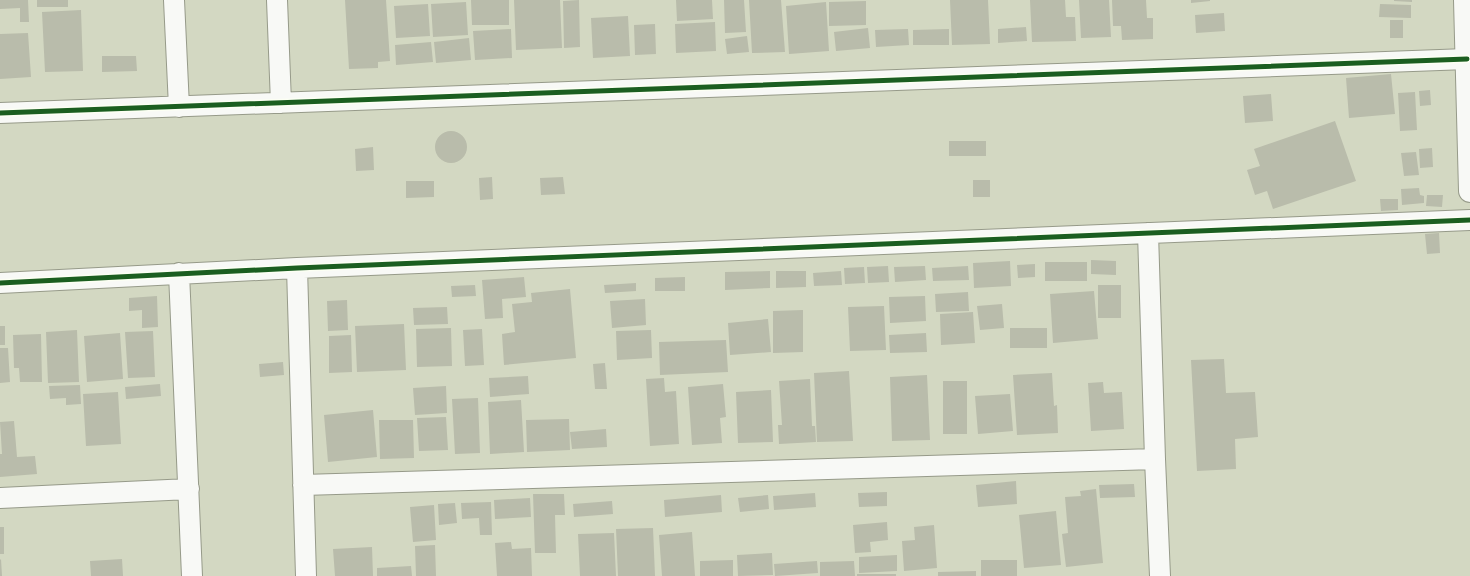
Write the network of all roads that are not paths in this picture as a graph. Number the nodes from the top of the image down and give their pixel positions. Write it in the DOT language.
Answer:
graph roads {
  1 [pos="174,0"];
  2 [pos="277,0"];
  3 [pos="1465,0"];
  4 [pos="1467,59"];
  5 [pos="281,103"];
  6 [pos="180,107"];
  7 [pos="0,113"];
  8 [pos="1470,191"];
  9 [pos="1470,220"];
  10 [pos="1148,233"];
  11 [pos="297,268"];
  12 [pos="179,274"];
  13 [pos="0,282"];
  14 [pos="1155,459"];
  15 [pos="303,485"];
  16 [pos="189,489"];
  17 [pos="0,498"];
  18 [pos="192,576"];
  19 [pos="306,576"];
  20 [pos="1160,576"];
  1 -- 6 [label="street"];
  2 -- 5 [label="street"];
  3 -- 4 [label="street"];
  4 -- 5 [label="street"];
  4 -- 8 [label="street"];
  5 -- 6 [label="street"];
  6 -- 7 [label="street"];
  9 -- 10 [label="street"];
  10 -- 11 [label="street"];
  10 -- 14 [label="street"];
  11 -- 12 [label="street"];
  11 -- 15 [label="street"];
  12 -- 13 [label="street"];
  12 -- 16 [label="street"];
  14 -- 15 [label="street"];
  14 -- 20 [label="street"];
  15 -- 19 [label="street"];
  16 -- 17 [label="street"];
  16 -- 18 [label="street"];
}
